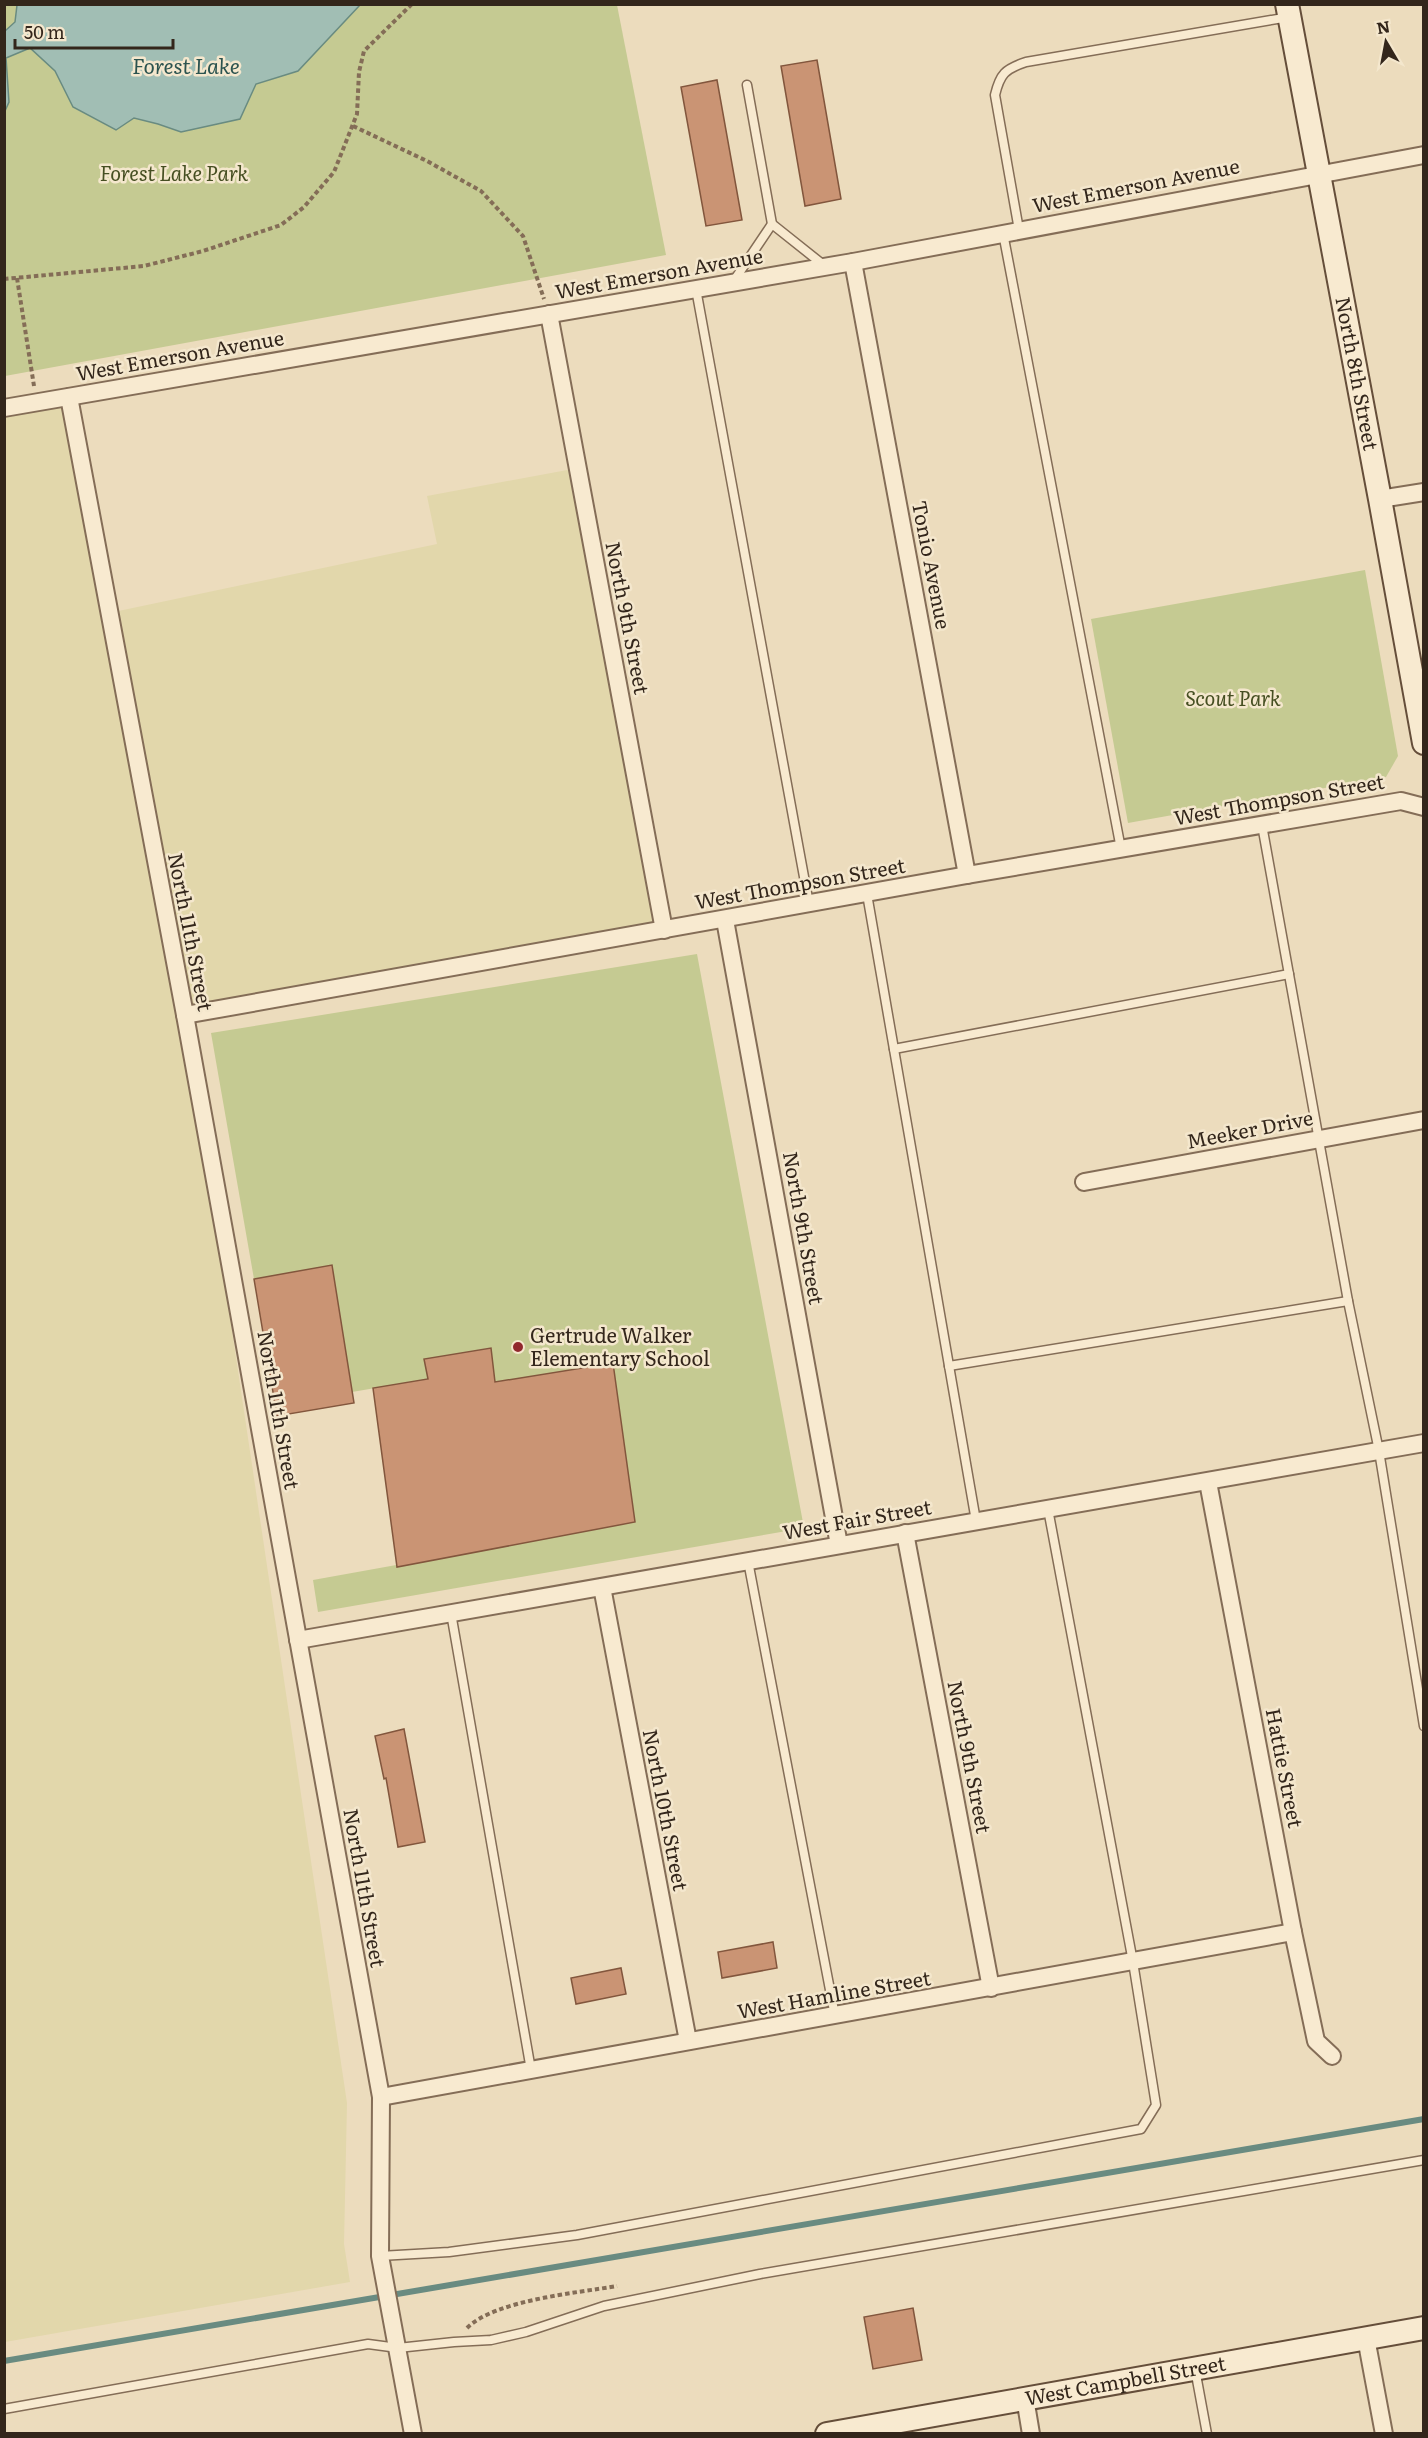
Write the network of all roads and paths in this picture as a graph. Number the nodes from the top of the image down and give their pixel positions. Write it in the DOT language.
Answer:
graph roads {
  1 [pos="412,4"];
  2 [pos="1288,11"];
  3 [pos="747,85"];
  4 [pos="352,126"];
  5 [pos="1424,155"];
  6 [pos="1319,173"];
  7 [pos="772,224"];
  8 [pos="1011,232"];
  9 [pos="853,262"];
  10 [pos="826,267"];
  11 [pos="16,278"];
  12 [pos="4,279"];
  13 [pos="732,282"];
  14 [pos="696,289"];
  15 [pos="549,314"];
  16 [pos="34,390"];
  17 [pos="69,397"];
  18 [pos="4,408"];
  19 [pos="1424,492"];
  20 [pos="1380,499"];
  21 [pos="1424,743"];
  22 [pos="1424,807"];
  23 [pos="1262,825"];
  24 [pos="1121,849"];
  25 [pos="967,875"];
  26 [pos="867,894"];
  27 [pos="809,904"];
  28 [pos="725,920"];
  29 [pos="664,930"];
  30 [pos="1289,974"];
  31 [pos="184,1015"];
  32 [pos="894,1048"];
  33 [pos="1424,1119"];
  34 [pos="1320,1139"];
  35 [pos="1084,1182"];
  36 [pos="1348,1301"];
  37 [pos="949,1366"];
  38 [pos="1424,1443"];
  39 [pos="1379,1451"];
  40 [pos="1208,1482"];
  41 [pos="1048,1509"];
  42 [pos="976,1521"];
  43 [pos="905,1533"];
  44 [pos="839,1545"];
  45 [pos="748,1561"];
  46 [pos="602,1587"];
  47 [pos="451,1613"];
  48 [pos="298,1640"];
  49 [pos="1424,1726"];
  50 [pos="1293,1932"];
  51 [pos="1133,1962"];
  52 [pos="991,1988"];
  53 [pos="835,2016"];
  54 [pos="688,2042"];
  55 [pos="1332,2056"];
  56 [pos="531,2070"];
  57 [pos="381,2097"];
  58 [pos="1424,2160"];
  59 [pos="380,2256"];
  60 [pos="1424,2328"];
  61 [pos="1366,2338"];
  62 [pos="396,2340"];
  63 [pos="1195,2368"];
  64 [pos="1025,2398"];
  65 [pos="4,2409"];
  66 [pos="853,2431"];
  67 [pos="413,2433"];
  68 [pos="827,2433"];
  69 [pos="1031,2433"];
  70 [pos="1207,2433"];
  71 [pos="1384,2433"];
  1 -- 4 [label="path"];
  2 -- 6 [label="street, North 8th Street"];
  2 -- 8 [label="lane"];
  3 -- 7 [label="lane"];
  4 -- 11 [label="path"];
  4 -- 15 [label="path"];
  5 -- 6 [label="street, West Emerson Avenue"];
  6 -- 8 [label="street, West Emerson Avenue"];
  6 -- 20 [label="street, North 8th Street"];
  7 -- 10 [label="lane"];
  7 -- 13 [label="lane"];
  8 -- 9 [label="street, West Emerson Avenue"];
  8 -- 24 [label="lane"];
  9 -- 10 [label="street, West Emerson Avenue"];
  9 -- 25 [label="street, Tonio Avenue"];
  10 -- 13 [label="street, West Emerson Avenue"];
  11 -- 12 [label="path"];
  11 -- 16 [label="path"];
  13 -- 14 [label="street, West Emerson Avenue"];
  14 -- 15 [label="street, West Emerson Avenue"];
  14 -- 27 [label="lane"];
  15 -- 17 [label="street, West Emerson Avenue"];
  15 -- 29 [label="street, North 9th Street"];
  17 -- 18 [label="street, West Emerson Avenue"];
  17 -- 31 [label="street, North 11th Street"];
  19 -- 20 [label="street"];
  20 -- 21 [label="street, North 8th Street"];
  22 -- 23 [label="street, West Thompson Street"];
  23 -- 24 [label="street, West Thompson Street"];
  23 -- 30 [label="lane"];
  24 -- 25 [label="street, West Thompson Street"];
  25 -- 26 [label="street, West Thompson Street"];
  26 -- 27 [label="street, West Thompson Street"];
  26 -- 32 [label="lane"];
  27 -- 28 [label="street, West Thompson Street"];
  28 -- 29 [label="street, West Thompson Street"];
  28 -- 44 [label="street, North 9th Street"];
  29 -- 31 [label="street, West Thompson Street"];
  30 -- 32 [label="lane"];
  30 -- 34 [label="lane"];
  31 -- 48 [label="street, North 11th Street"];
  32 -- 37 [label="lane"];
  33 -- 34 [label="street, Meeker Drive"];
  34 -- 35 [label="street, Meeker Drive"];
  34 -- 36 [label="lane"];
  36 -- 37 [label="lane"];
  36 -- 39 [label="lane"];
  37 -- 42 [label="lane"];
  38 -- 39 [label="street, West Fair Street"];
  39 -- 40 [label="street, West Fair Street"];
  39 -- 49 [label="lane"];
  40 -- 41 [label="street, West Fair Street"];
  40 -- 50 [label="street, Hattie Street"];
  41 -- 42 [label="street, West Fair Street"];
  41 -- 51 [label="lane"];
  42 -- 43 [label="street, West Fair Street"];
  43 -- 44 [label="street, West Fair Street"];
  43 -- 52 [label="street, North 9th Street"];
  44 -- 45 [label="street, West Fair Street"];
  45 -- 46 [label="street, West Fair Street"];
  45 -- 53 [label="lane"];
  46 -- 47 [label="street, West Fair Street"];
  46 -- 54 [label="street, North 10th Street"];
  47 -- 48 [label="street, West Fair Street"];
  47 -- 56 [label="lane"];
  48 -- 57 [label="street, North 11th Street"];
  50 -- 51 [label="street, West Hamline Street"];
  50 -- 55 [label="street, Hattie Street"];
  51 -- 52 [label="street, West Hamline Street"];
  51 -- 59 [label="lane"];
  52 -- 53 [label="street, West Hamline Street"];
  53 -- 54 [label="street, West Hamline Street"];
  54 -- 56 [label="street, West Hamline Street"];
  56 -- 57 [label="street, West Hamline Street"];
  57 -- 59 [label="street, North 11th Street"];
  58 -- 62 [label="lane"];
  59 -- 62 [label="street, North 11th Street"];
  60 -- 61 [label="street, West Campbell Street"];
  61 -- 63 [label="street, West Campbell Street"];
  61 -- 71 [label="street"];
  62 -- 65 [label="lane"];
  62 -- 67 [label="street, North 11th Street"];
  63 -- 64 [label="street, West Campbell Street"];
  63 -- 70 [label="lane"];
  64 -- 66 [label="street, West Campbell Street"];
  64 -- 69 [label="street"];
  66 -- 68 [label="street, West Campbell Street"];
}
